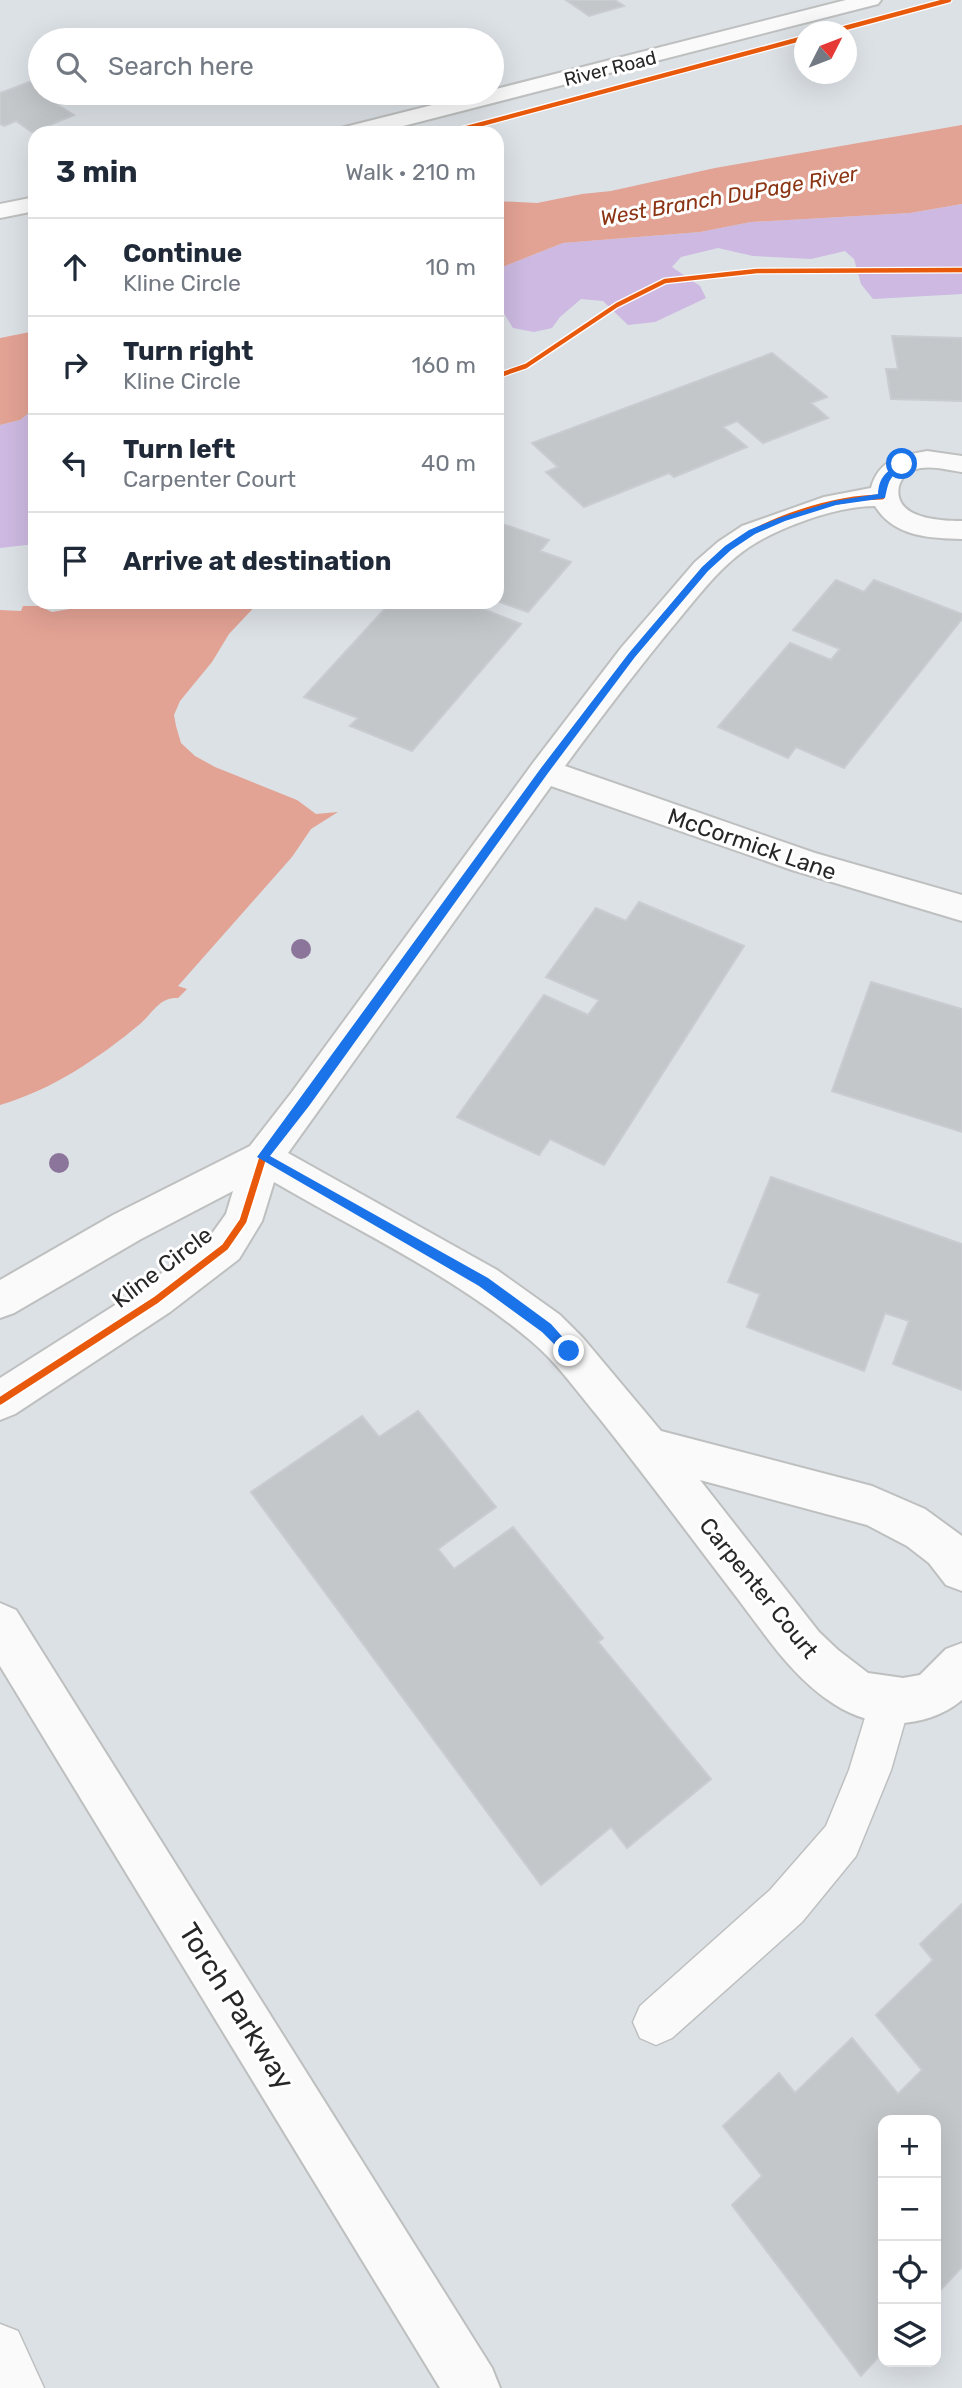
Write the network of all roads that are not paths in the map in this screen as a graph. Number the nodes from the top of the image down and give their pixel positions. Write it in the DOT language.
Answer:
graph roads {
  1 [pos="871,0"];
  2 [pos="504,94"];
  3 [pos="459,105"];
  4 [pos="376,126"];
  5 [pos="28,205"];
  6 [pos="0,211"];
  7 [pos="962,464"];
  8 [pos="883,497"];
  9 [pos="962,530"];
  10 [pos="544,771"];
  11 [pos="962,908"];
  12 [pos="263,1157"];
  13 [pos="0,1301"];
  14 [pos="0,1401"];
  15 [pos="648,1447"];
  16 [pos="962,1570"];
  17 [pos="0,1625"];
  18 [pos="962,1665"];
  19 [pos="890,1700"];
  20 [pos="656,2022"];
  21 [pos="0,2349"];
  22 [pos="19,2388"];
  23 [pos="472,2388"];
  1 -- 2 [label="street, River Road"];
  3 -- 4 [label="street, River Road"];
  5 -- 6 [label="street"];
  7 -- 8 [label="street"];
  8 -- 9 [label="street"];
  8 -- 10 [label="street, Kline Circle"];
  10 -- 11 [label="street, McCormick Lane"];
  10 -- 12 [label="street, Kline Circle"];
  12 -- 13 [label="street, Kline Circle"];
  12 -- 14 [label="street, Kline Circle"];
  12 -- 15 [label="street, Carpenter Court"];
  15 -- 16 [label="street"];
  15 -- 19 [label="street, Carpenter Court"];
  17 -- 23 [label="street, Torch Parkway"];
  18 -- 19 [label="street, Carpenter Court"];
  19 -- 20 [label="lane"];
  21 -- 22 [label="lane"];
}
